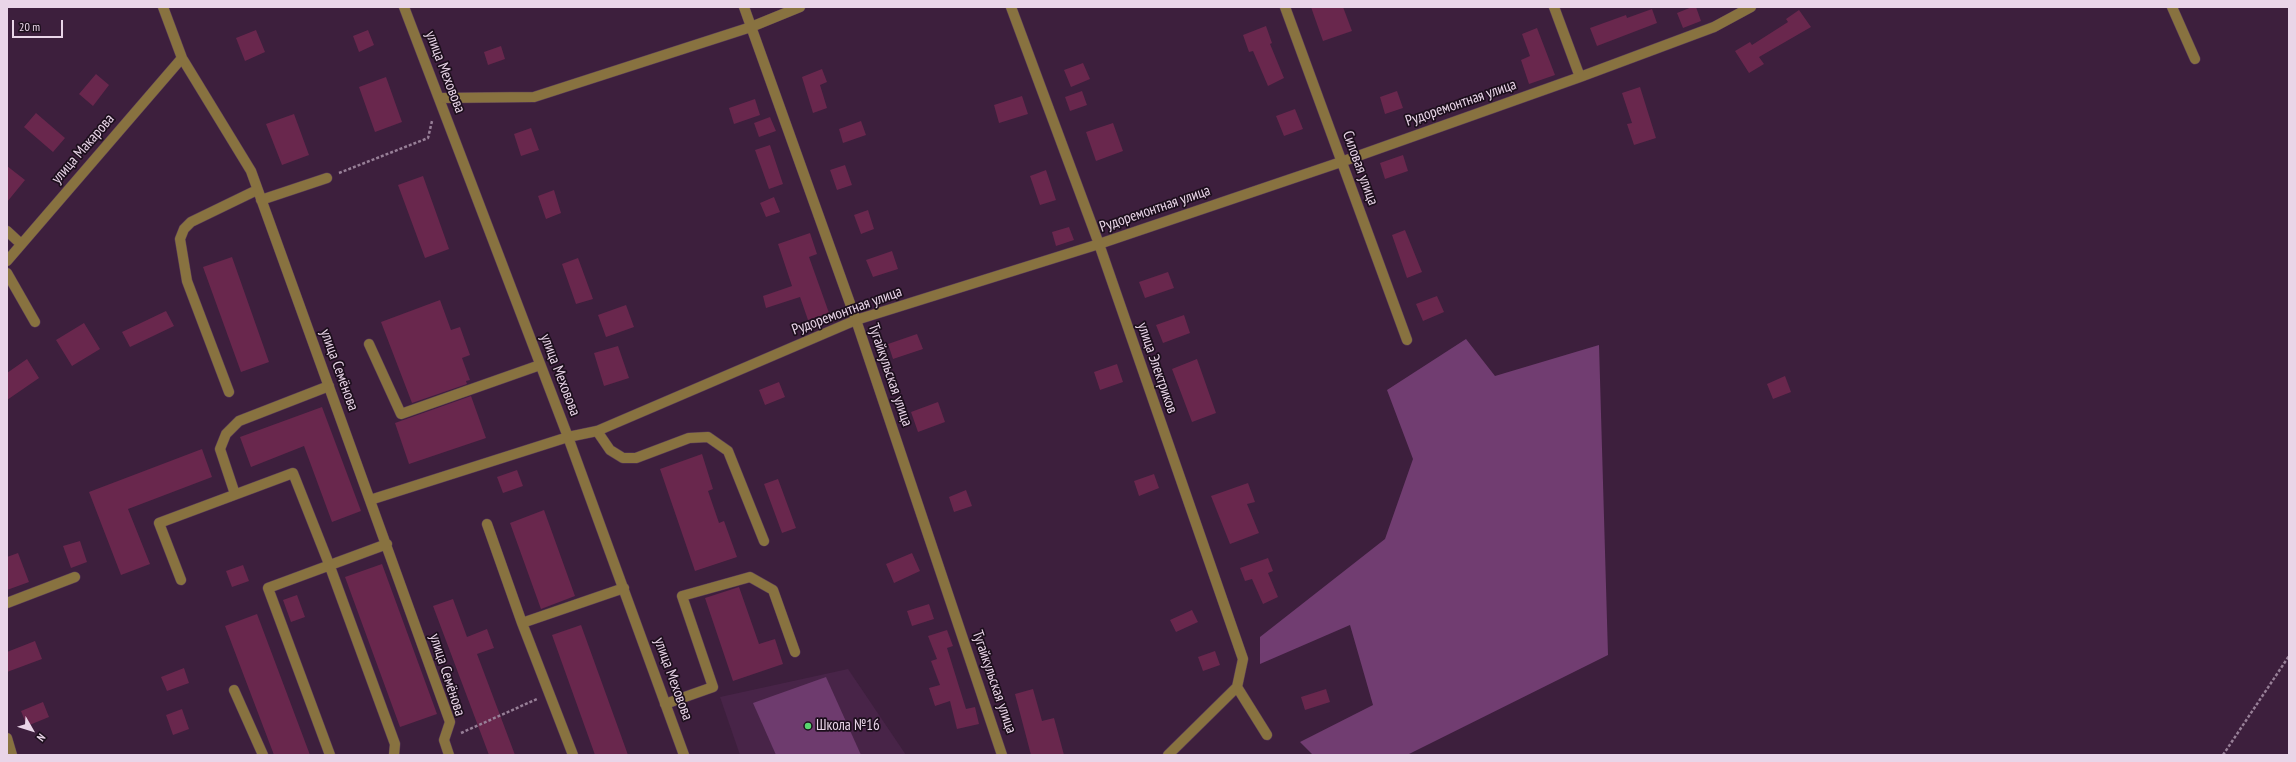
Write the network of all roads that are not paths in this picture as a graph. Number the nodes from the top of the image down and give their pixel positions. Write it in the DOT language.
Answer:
graph roads {
  1 [pos="163,7"];
  2 [pos="404,7"];
  3 [pos="744,7"];
  4 [pos="800,7"];
  5 [pos="1011,7"];
  6 [pos="1285,7"];
  7 [pos="1554,7"];
  8 [pos="1751,7"];
  9 [pos="2172,7"];
  10 [pos="751,27"];
  11 [pos="182,58"];
  12 [pos="2195,59"];
  13 [pos="1580,77"];
  14 [pos="439,98"];
  15 [pos="1341,162"];
  16 [pos="327,178"];
  17 [pos="257,190"];
  18 [pos="261,200"];
  19 [pos="7,231"];
  20 [pos="21,244"];
  21 [pos="1098,244"];
  22 [pos="7,260"];
  23 [pos="7,273"];
  24 [pos="856,320"];
  25 [pos="35,322"];
  26 [pos="1407,340"];
  27 [pos="369,344"];
  28 [pos="540,365"];
  29 [pos="329,386"];
  30 [pos="229,392"];
  31 [pos="598,430"];
  32 [pos="568,438"];
  33 [pos="236,494"];
  34 [pos="370,500"];
  35 [pos="487,524"];
  36 [pos="764,541"];
  37 [pos="387,544"];
  38 [pos="329,564"];
  39 [pos="75,577"];
  40 [pos="181,580"];
  41 [pos="624,588"];
  42 [pos="7,603"];
  43 [pos="522,624"];
  44 [pos="795,652"];
  45 [pos="1237,687"];
  46 [pos="234,690"];
  47 [pos="665,704"];
  48 [pos="1267,735"];
  49 [pos="7,738"];
  50 [pos="12,755"];
  51 [pos="263,755"];
  52 [pos="330,755"];
  53 [pos="394,755"];
  54 [pos="449,755"];
  55 [pos="574,755"];
  56 [pos="684,755"];
  57 [pos="1002,755"];
  58 [pos="1168,755"];
  1 -- 11 [label="street, улица Семёнова"];
  2 -- 14 [label="street, улица Меховова"];
  3 -- 10 [label="street, Тугайкульская улица"];
  4 -- 10 [label="street"];
  5 -- 21 [label="street, улица Электриков"];
  6 -- 15 [label="street, Силовая улица"];
  7 -- 13 [label="street"];
  8 -- 13 [label="street, Рудоремонтная улица"];
  9 -- 12 [label="street"];
  10 -- 14 [label="street"];
  10 -- 24 [label="street, Тугайкульская улица"];
  11 -- 17 [label="street, улица Семёнова"];
  11 -- 20 [label="street, улица Макарова"];
  13 -- 15 [label="street, Рудоремонтная улица"];
  14 -- 28 [label="street, улица Меховова"];
  15 -- 21 [label="street, Рудоремонтная улица"];
  15 -- 26 [label="street, Силовая улица"];
  16 -- 18 [label="street"];
  17 -- 18 [label="street, улица Семёнова"];
  17 -- 30 [label="street"];
  18 -- 29 [label="street, улица Семёнова"];
  19 -- 20 [label="street"];
  20 -- 22 [label="street, улица Макарова"];
  21 -- 24 [label="street, Рудоремонтная улица"];
  21 -- 45 [label="street, улица Электриков"];
  23 -- 25 [label="street"];
  24 -- 31 [label="street, Рудоремонтная улица"];
  24 -- 57 [label="street, Тугайкульская улица"];
  27 -- 28 [label="street"];
  28 -- 32 [label="street, улица Меховова"];
  29 -- 33 [label="street"];
  29 -- 34 [label="street, улица Семёнова"];
  31 -- 32 [label="street, Рудоремонтная улица"];
  31 -- 36 [label="street"];
  32 -- 34 [label="street, Рудоремонтная улица"];
  32 -- 41 [label="street, улица Меховова"];
  33 -- 38 [label="street"];
  33 -- 40 [label="street"];
  34 -- 37 [label="street, улица Семёнова"];
  35 -- 43 [label="street"];
  37 -- 38 [label="street"];
  37 -- 54 [label="street, улица Семёнова"];
  38 -- 52 [label="street"];
  38 -- 53 [label="street"];
  39 -- 42 [label="street"];
  41 -- 43 [label="street"];
  41 -- 47 [label="street, улица Меховова"];
  43 -- 55 [label="street"];
  44 -- 47 [label="street"];
  45 -- 48 [label="street"];
  45 -- 58 [label="street"];
  46 -- 51 [label="street"];
  47 -- 56 [label="street, улица Меховова"];
  49 -- 50 [label="street"];
}
